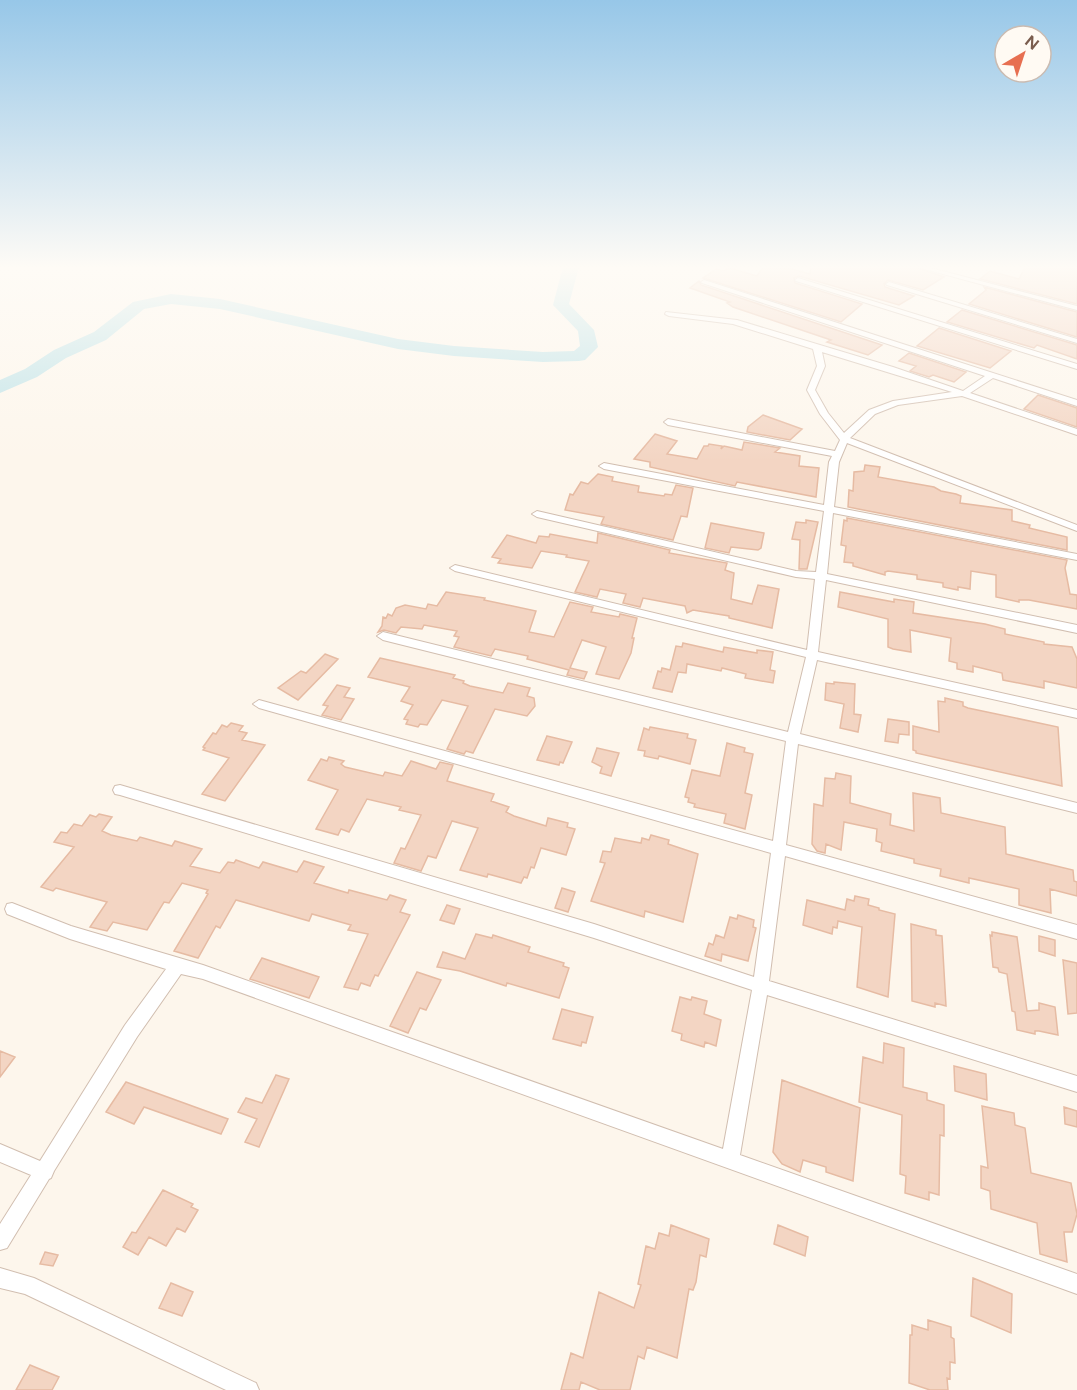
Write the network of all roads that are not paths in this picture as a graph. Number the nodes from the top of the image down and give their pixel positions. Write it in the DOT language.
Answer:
graph roads {
  1 [pos="764,332"];
  2 [pos="858,332"];
  3 [pos="964,332"];
  4 [pos="1047,332"];
  5 [pos="1077,341"];
  6 [pos="817,348"];
  7 [pos="1077,367"];
  8 [pos="992,375"];
  9 [pos="965,393"];
  10 [pos="1077,403"];
  11 [pos="668,422"];
  12 [pos="1077,432"];
  13 [pos="844,439"];
  14 [pos="837,454"];
  15 [pos="604,466"];
  16 [pos="828,510"];
  17 [pos="537,514"];
  18 [pos="1077,528"];
  19 [pos="1077,557"];
  20 [pos="455,568"];
  21 [pos="822,576"];
  22 [pos="1077,629"];
  23 [pos="383,636"];
  24 [pos="812,655"];
  25 [pos="260,704"];
  26 [pos="1077,714"];
  27 [pos="793,736"];
  28 [pos="120,790"];
  29 [pos="1077,808"];
  30 [pos="780,848"];
  31 [pos="12,909"];
  32 [pos="1077,932"];
  33 [pos="178,966"];
  34 [pos="761,986"];
  35 [pos="1077,1084"];
  36 [pos="0,1152"];
  37 [pos="730,1160"];
  38 [pos="45,1172"];
  39 [pos="0,1241"];
  40 [pos="0,1278"];
  41 [pos="1077,1284"];
  42 [pos="249,1390"];
  1 -- 6 [label="street"];
  2 -- 8 [label="street"];
  3 -- 7 [label="street"];
  4 -- 5 [label="street"];
  6 -- 9 [label="street"];
  6 -- 13 [label="street"];
  8 -- 9 [label="street"];
  8 -- 10 [label="street"];
  9 -- 12 [label="street"];
  9 -- 13 [label="street"];
  11 -- 14 [label="street"];
  13 -- 14 [label="street"];
  13 -- 18 [label="street"];
  14 -- 16 [label="street"];
  15 -- 16 [label="street"];
  16 -- 19 [label="street"];
  16 -- 21 [label="street"];
  17 -- 21 [label="street"];
  20 -- 24 [label="street"];
  21 -- 22 [label="street"];
  21 -- 24 [label="street"];
  23 -- 27 [label="street"];
  24 -- 26 [label="street"];
  24 -- 27 [label="street"];
  25 -- 30 [label="street"];
  27 -- 29 [label="street"];
  27 -- 30 [label="street"];
  28 -- 34 [label="street"];
  30 -- 32 [label="street"];
  30 -- 34 [label="street"];
  31 -- 33 [label="street"];
  33 -- 37 [label="street"];
  33 -- 38 [label="street"];
  34 -- 35 [label="street"];
  34 -- 37 [label="street"];
  36 -- 38 [label="street"];
  37 -- 41 [label="street"];
  38 -- 39 [label="street"];
  40 -- 42 [label="street"];
}
